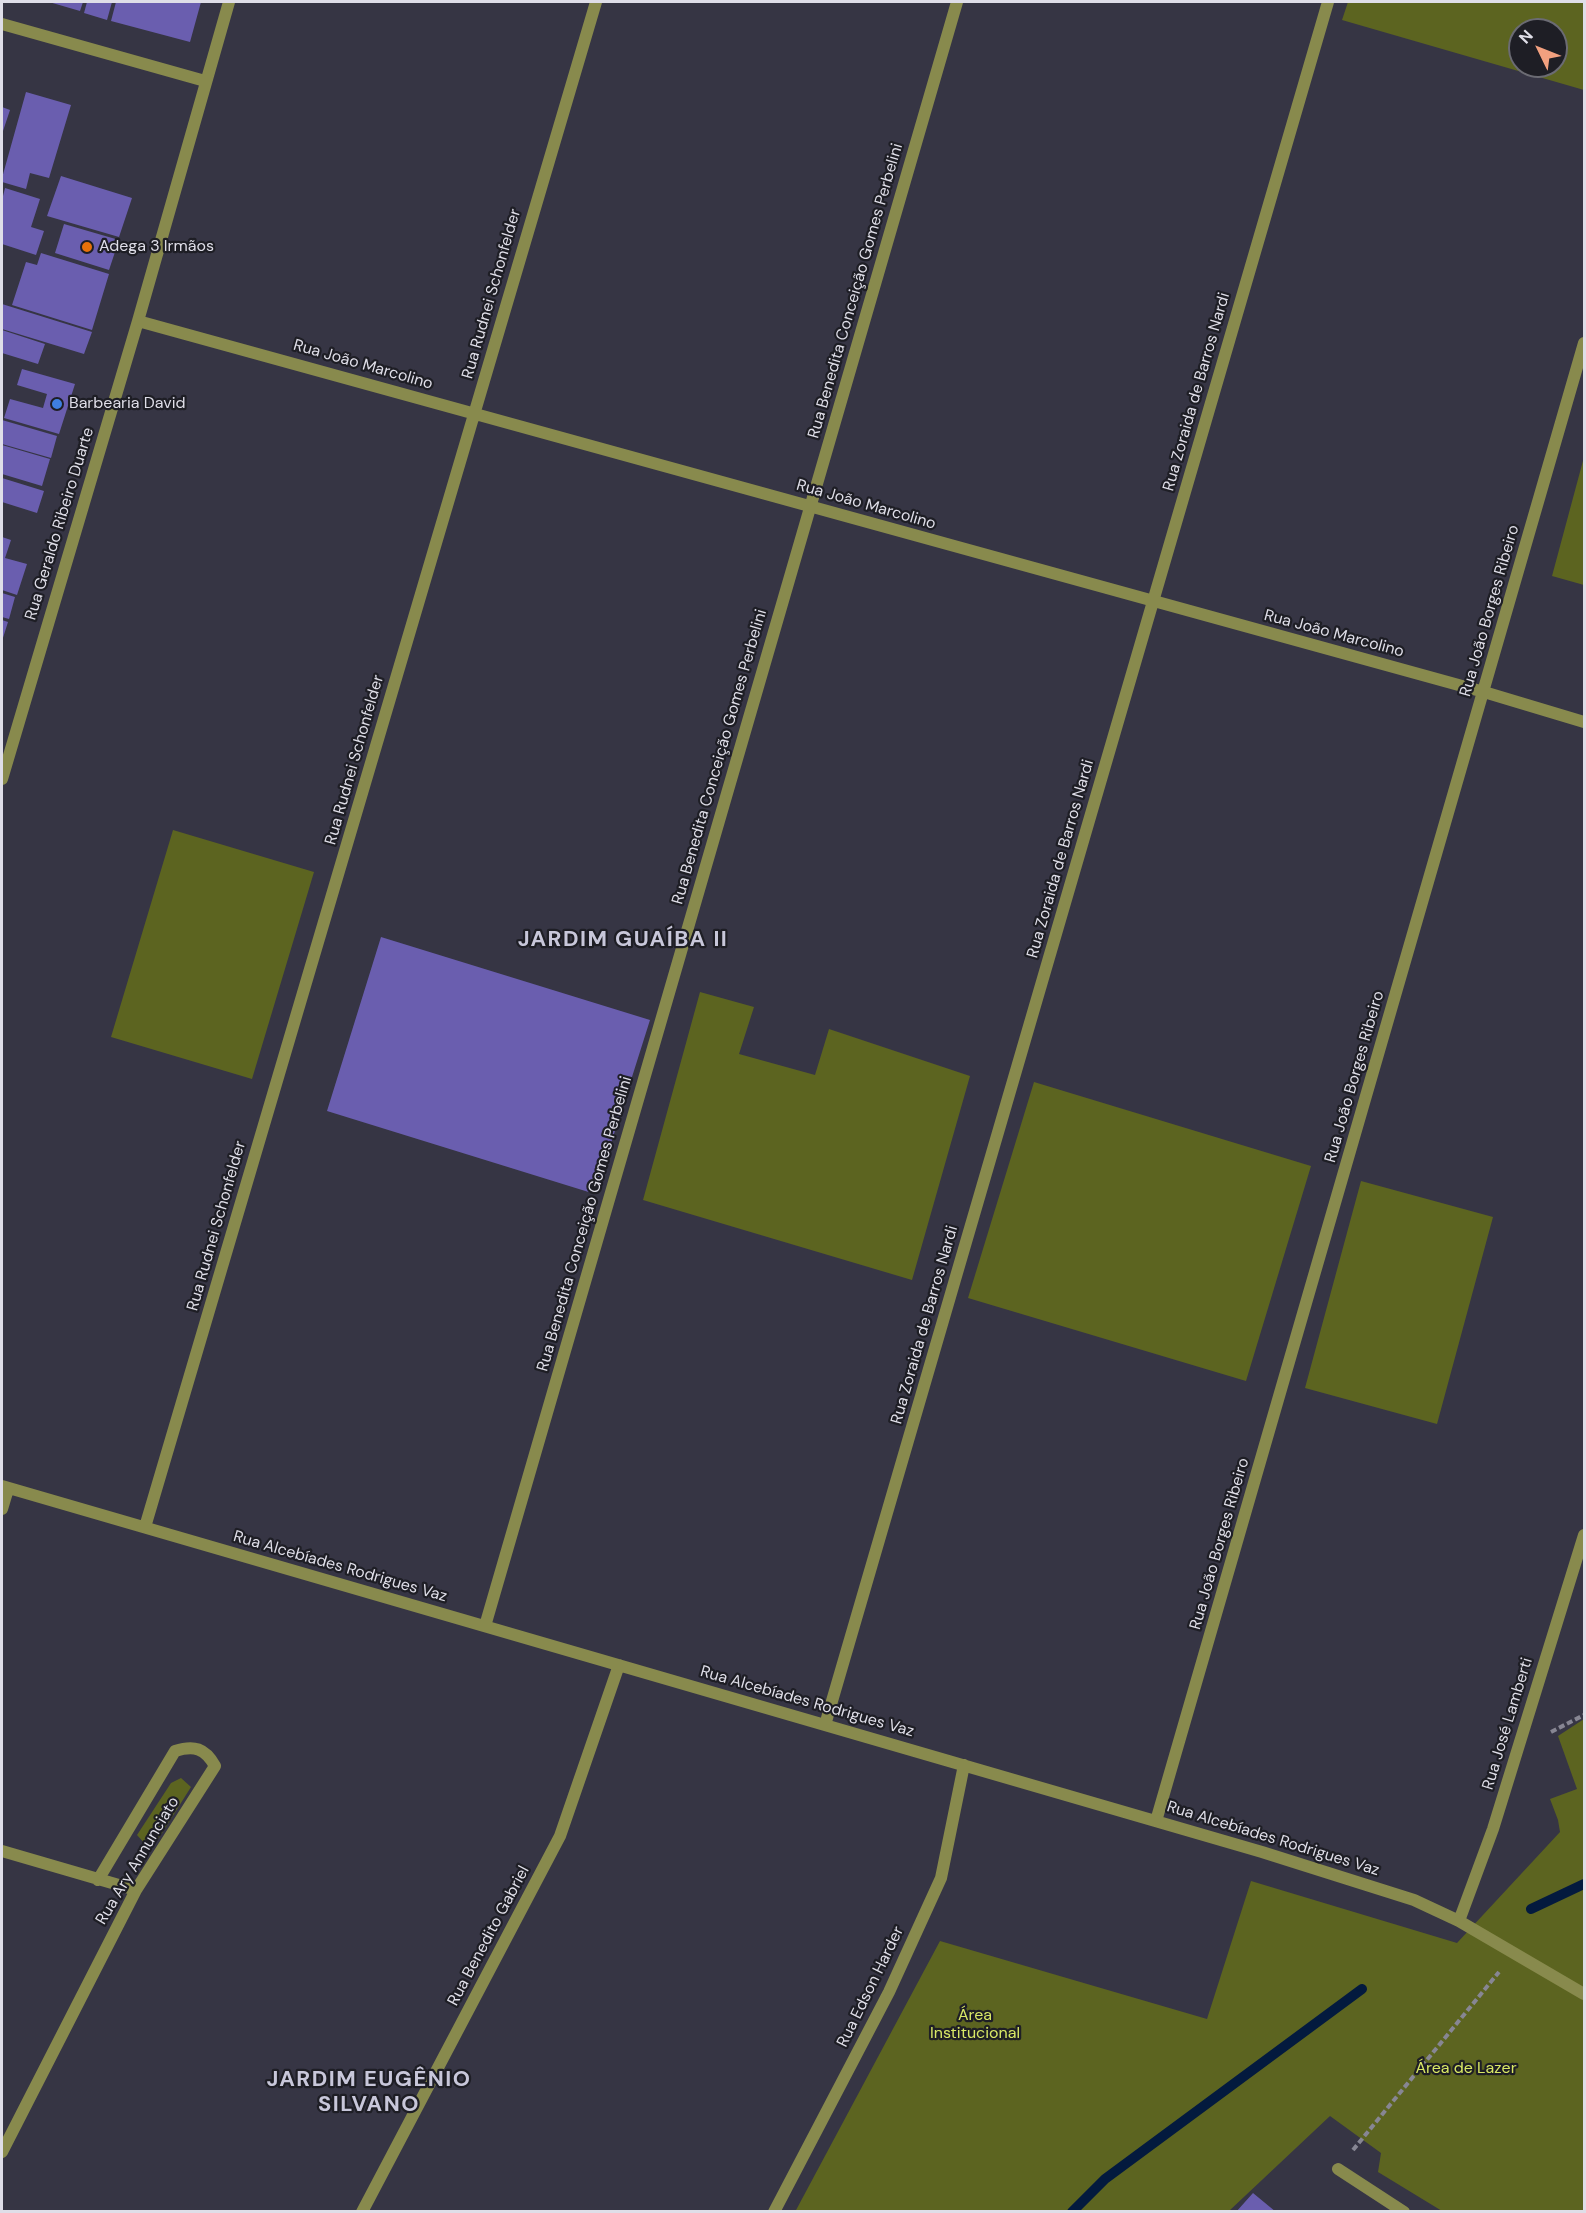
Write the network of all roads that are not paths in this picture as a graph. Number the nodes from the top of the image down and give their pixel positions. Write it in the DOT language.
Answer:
graph roads {
  1 [pos="229,2"];
  2 [pos="596,2"];
  3 [pos="957,2"];
  4 [pos="1328,2"];
  5 [pos="2,24"];
  6 [pos="205,81"];
  7 [pos="138,321"];
  8 [pos="1584,343"];
  9 [pos="474,413"];
  10 [pos="810,507"];
  11 [pos="1152,601"];
  12 [pos="1484,692"];
  13 [pos="1584,722"];
  14 [pos="2,779"];
  15 [pos="5,1487"];
  16 [pos="2,1509"];
  17 [pos="145,1527"];
  18 [pos="1584,1536"];
  19 [pos="485,1626"];
  20 [pos="619,1665"];
  21 [pos="825,1725"];
  22 [pos="964,1765"];
  23 [pos="1156,1821"];
  24 [pos="2,1851"];
  25 [pos="98,1880"];
  26 [pos="136,1890"];
  27 [pos="1459,1921"];
  28 [pos="1584,1994"];
  29 [pos="2,2152"];
  30 [pos="1338,2169"];
  31 [pos="362,2211"];
  32 [pos="774,2211"];
  33 [pos="1404,2211"];
  1 -- 6 [label="street, Rua Geraldo Ribeiro Duarte"];
  2 -- 9 [label="street, Rua Rudnei Schonfelder"];
  3 -- 10 [label="street, Rua Benedita Conceição Gomes Perbelini"];
  4 -- 11 [label="street, Rua Zoraida de Barros Nardi"];
  5 -- 6 [label="street"];
  6 -- 7 [label="street, Rua Geraldo Ribeiro Duarte"];
  7 -- 9 [label="street, Rua João Marcolino"];
  7 -- 14 [label="street, Rua Geraldo Ribeiro Duarte"];
  8 -- 12 [label="street, Rua João Borges Ribeiro"];
  9 -- 10 [label="street, Rua João Marcolino"];
  9 -- 17 [label="street, Rua Rudnei Schonfelder"];
  10 -- 11 [label="street, Rua João Marcolino"];
  10 -- 19 [label="street, Rua Benedita Conceição Gomes Perbelini"];
  11 -- 12 [label="street, Rua João Marcolino"];
  11 -- 21 [label="street, Rua Zoraida de Barros Nardi"];
  12 -- 13 [label="street, Rua João Marcolino"];
  12 -- 23 [label="street, Rua João Borges Ribeiro"];
  15 -- 16 [label="street"];
  15 -- 17 [label="street, Rua Alcebíades Rodrigues Vaz"];
  17 -- 19 [label="street, Rua Alcebíades Rodrigues Vaz"];
  18 -- 27 [label="street, Rua José Lamberti"];
  19 -- 20 [label="street, Rua Alcebíades Rodrigues Vaz"];
  20 -- 21 [label="street, Rua Alcebíades Rodrigues Vaz"];
  20 -- 31 [label="street, Rua Benedito Gabriel"];
  21 -- 22 [label="street, Rua Alcebíades Rodrigues Vaz"];
  22 -- 23 [label="street, Rua Alcebíades Rodrigues Vaz"];
  22 -- 32 [label="street, Rua Edson Harder"];
  23 -- 27 [label="street, Rua Alcebíades Rodrigues Vaz"];
  24 -- 25 [label="street"];
  25 -- 26 [label="street"];
  25 -- 26 [label="street, Rua Ary Annunciato"];
  26 -- 29 [label="street, Rua Ary Annunciato"];
  27 -- 28 [label="street, Rua Alcebíades Rodrigues Vaz"];
  30 -- 33 [label="street"];
}
